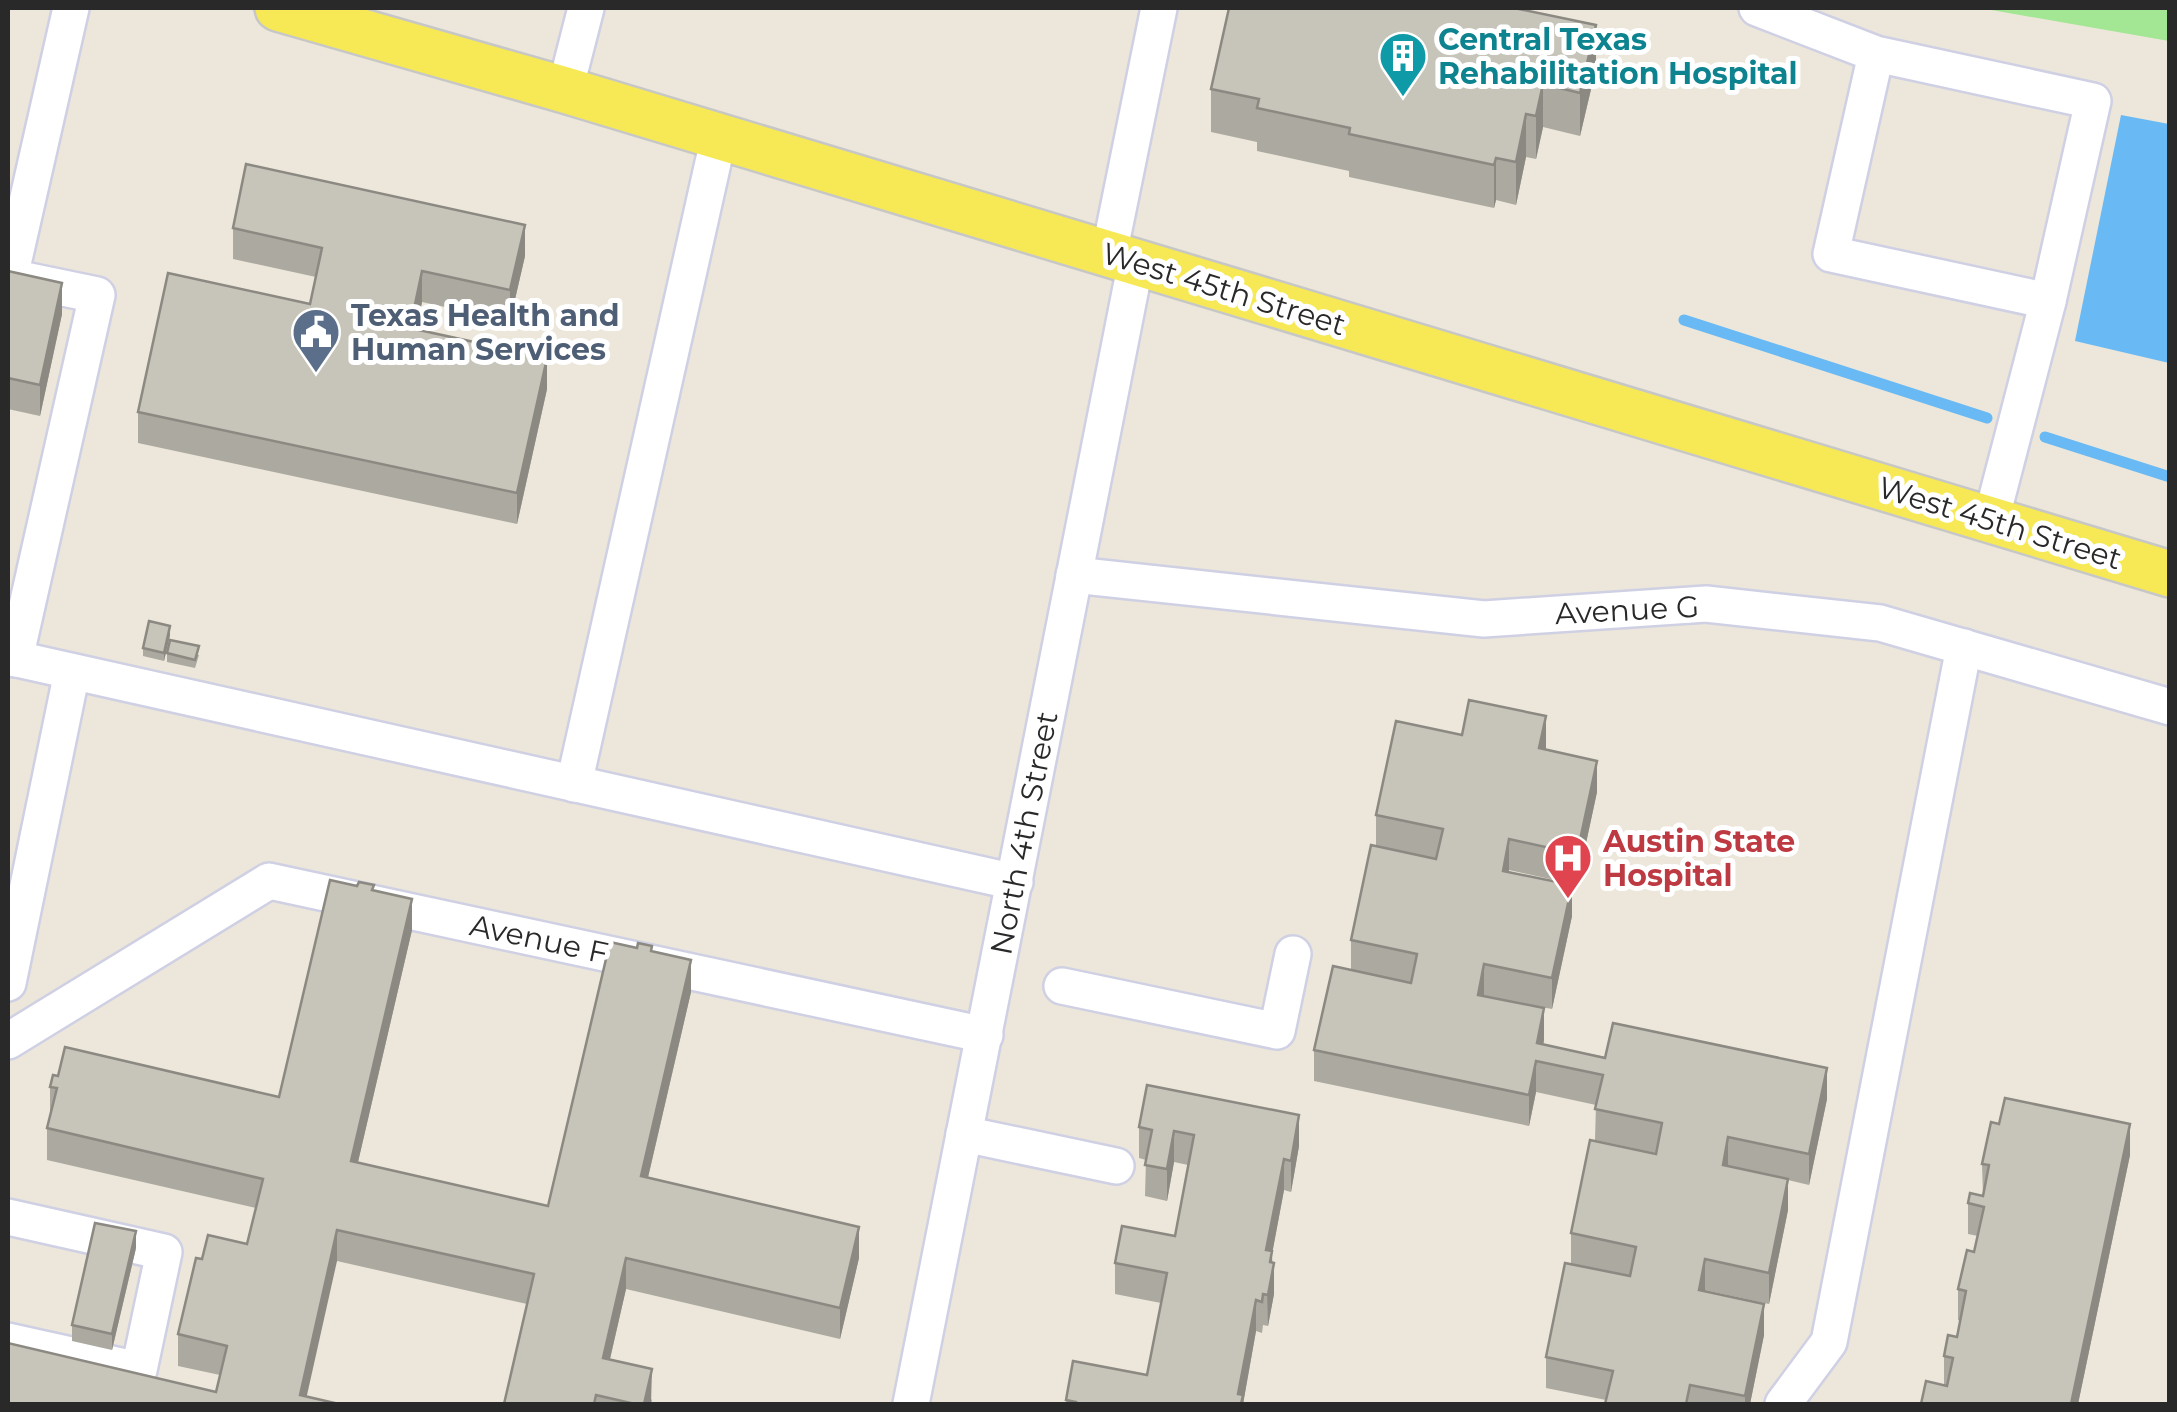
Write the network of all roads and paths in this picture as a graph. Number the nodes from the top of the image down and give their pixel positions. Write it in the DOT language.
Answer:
graph roads {
  1 [pos="70,8"];
  2 [pos="278,8"];
  3 [pos="586,8"];
  4 [pos="1160,8"];
  5 [pos="1757,8"];
  6 [pos="1876,54"];
  7 [pos="565,90"];
  8 [pos="719,136"];
  9 [pos="1123,258"];
  10 [pos="2048,302"];
  11 [pos="1991,520"];
  12 [pos="2170,574"];
  13 [pos="1074,575"];
  14 [pos="1964,647"];
  15 [pos="12,658"];
  16 [pos="72,672"];
  17 [pos="2170,706"];
  18 [pos="574,784"];
  19 [pos="20,860"];
  20 [pos="1015,882"];
  21 [pos="1293,954"];
  22 [pos="9,969"];
  23 [pos="1062,986"];
  24 [pos="985,1035"];
  25 [pos="8,1041"];
  26 [pos="964,1134"];
  27 [pos="1116,1166"];
  28 [pos="8,1217"];
  29 [pos="8,1340"];
  30 [pos="911,1404"];
  31 [pos="1783,1404"];
  1 -- 15 [label="street"];
  2 -- 7 [label="main road, West 45th Street"];
  3 -- 7 [label="street"];
  4 -- 9 [label="street, North 4th Street"];
  5 -- 6 [label="street"];
  6 -- 10 [label="street"];
  6 -- 10 [label="street"];
  7 -- 8 [label="main road, West 45th Street"];
  8 -- 9 [label="main road, West 45th Street"];
  8 -- 18 [label="street"];
  9 -- 11 [label="main road, West 45th Street"];
  9 -- 13 [label="street, North 4th Street"];
  10 -- 11 [label="street"];
  11 -- 12 [label="main road, West 45th Street"];
  13 -- 14 [label="street, Avenue G"];
  13 -- 20 [label="street, North 4th Street"];
  14 -- 17 [label="street, Avenue G"];
  14 -- 31 [label="street"];
  15 -- 16 [label="street"];
  16 -- 18 [label="street"];
  16 -- 19 [label="street"];
  18 -- 20 [label="street"];
  19 -- 22 [label="street"];
  20 -- 24 [label="street, North 4th Street"];
  21 -- 23 [label="street"];
  24 -- 25 [label="street, Avenue F"];
  24 -- 26 [label="street, North 4th Street"];
  26 -- 27 [label="street"];
  26 -- 30 [label="street, North 4th Street"];
  28 -- 29 [label="street"];
}
